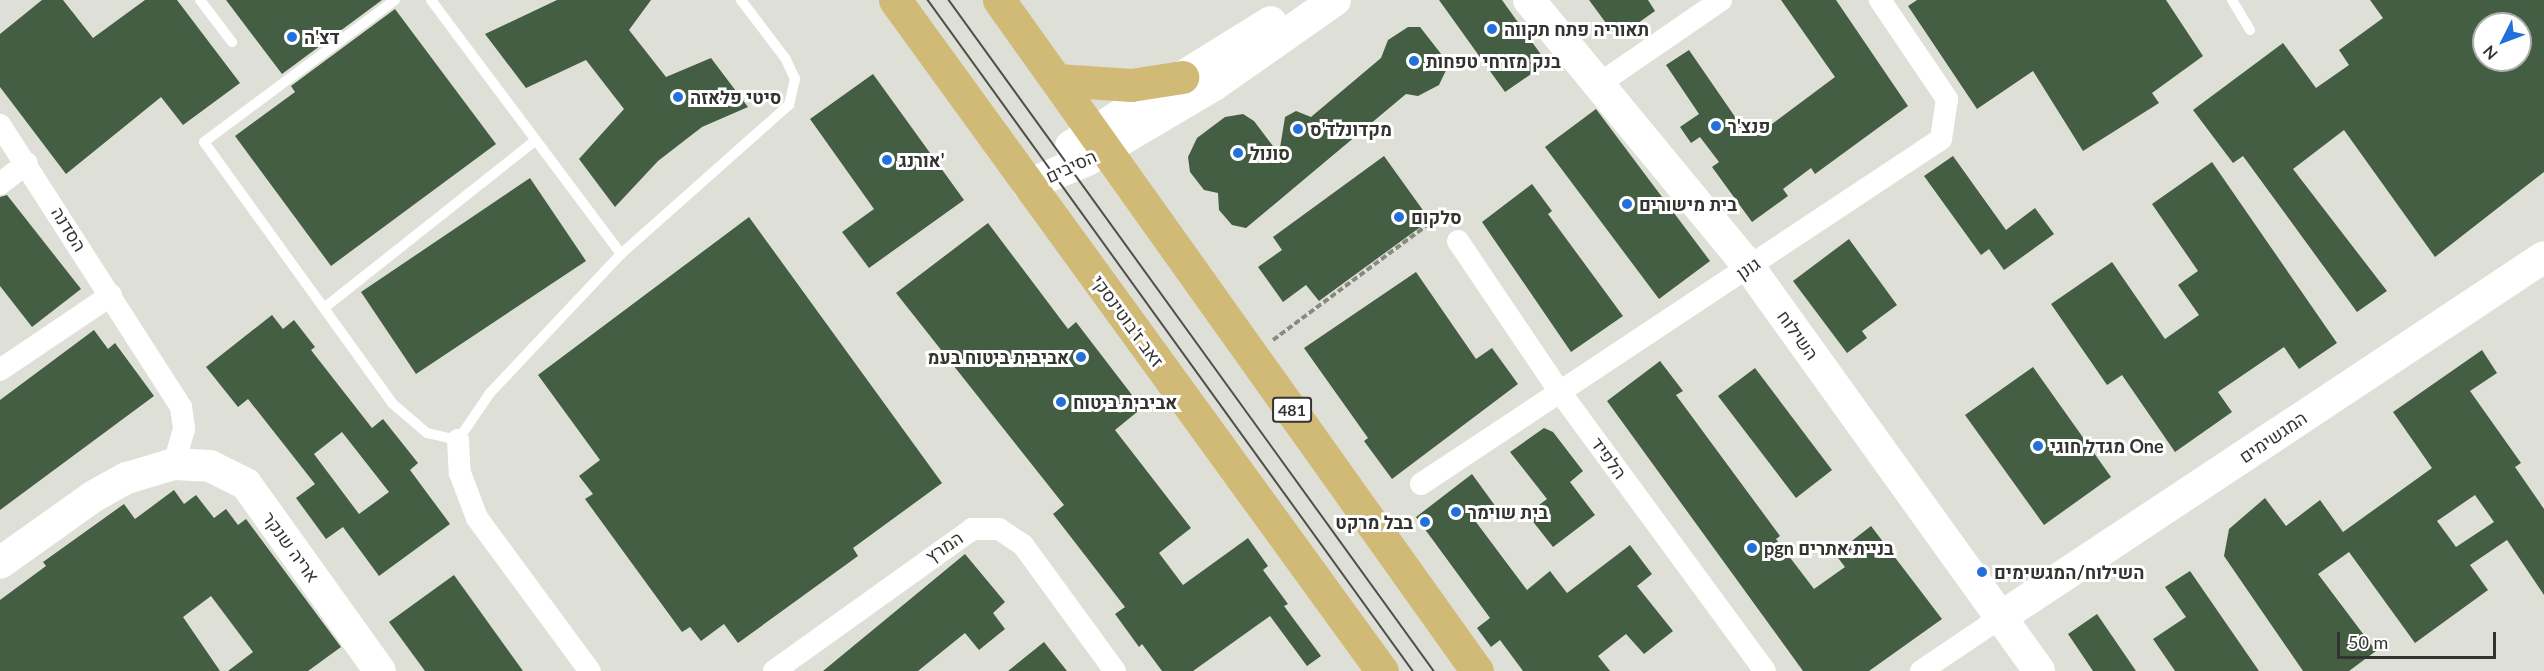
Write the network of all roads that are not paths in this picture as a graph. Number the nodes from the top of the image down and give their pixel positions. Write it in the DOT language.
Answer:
graph roads {
  1 [pos="201,0"];
  2 [pos="395,0"];
  3 [pos="431,0"];
  4 [pos="741,0"];
  5 [pos="895,0"];
  6 [pos="999,0"];
  7 [pos="1309,0"];
  8 [pos="1335,0"];
  9 [pos="1721,0"];
  10 [pos="1880,0"];
  11 [pos="2232,0"];
  12 [pos="1534,4"];
  13 [pos="2250,30"];
  14 [pos="232,42"];
  15 [pos="1182,77"];
  16 [pos="1057,80"];
  17 [pos="1599,84"];
  18 [pos="0,125"];
  19 [pos="536,140"];
  20 [pos="1100,140"];
  21 [pos="27,163"];
  22 [pos="0,184"];
  23 [pos="1028,185"];
  24 [pos="1458,241"];
  25 [pos="621,254"];
  26 [pos="2544,258"];
  27 [pos="1749,267"];
  28 [pos="111,295"];
  29 [pos="324,308"];
  30 [pos="0,370"];
  31 [pos="1560,392"];
  32 [pos="458,440"];
  33 [pos="174,464"];
  34 [pos="1421,484"];
  35 [pos="0,563"];
  36 [pos="2001,617"];
  37 [pos="380,671"];
  38 [pos="590,671"];
  39 [pos="774,671"];
  40 [pos="1115,671"];
  41 [pos="1382,671"];
  42 [pos="1477,671"];
  43 [pos="1765,671"];
  44 [pos="1921,671"];
  45 [pos="2039,671"];
  1 -- 14 [label="lane"];
  2 -- 29 [label="lane"];
  3 -- 19 [label="lane"];
  4 -- 25 [label="lane"];
  5 -- 23 [label="main road, זאב ז'בוטינסקי"];
  6 -- 16 [label="main road, 481"];
  7 -- 15 [label="street, הסיבים"];
  8 -- 20 [label="street, הסיבים"];
  9 -- 17 [label="street"];
  10 -- 27 [label="street, גונן"];
  11 -- 13 [label="lane"];
  12 -- 17 [label="street, השילוח"];
  15 -- 16 [label="main road"];
  15 -- 20 [label="street, הסיבים"];
  16 -- 20 [label="main road, 481"];
  17 -- 27 [label="street, השילוח"];
  18 -- 21 [label="street, הסדנה"];
  19 -- 25 [label="lane"];
  19 -- 29 [label="lane"];
  20 -- 23 [label="street, הסיבים"];
  20 -- 42 [label="main road, 481"];
  21 -- 22 [label="street"];
  21 -- 28 [label="street, הסדנה"];
  23 -- 41 [label="main road, זאב ז'בוטינסקי"];
  24 -- 31 [label="street, הלפיד"];
  25 -- 32 [label="lane"];
  26 -- 36 [label="street, המגשימים"];
  27 -- 31 [label="street, גונן"];
  27 -- 36 [label="street, השילוח"];
  28 -- 30 [label="street"];
  28 -- 33 [label="street"];
  29 -- 32 [label="lane"];
  31 -- 34 [label="street, גונן"];
  31 -- 43 [label="street, הלפיד"];
  32 -- 38 [label="street"];
  33 -- 35 [label="street, אריה שנקר"];
  33 -- 37 [label="street, אריה שנקר"];
  36 -- 44 [label="street"];
  36 -- 45 [label="street, השילוח"];
  39 -- 40 [label="street, המרץ"];
}
